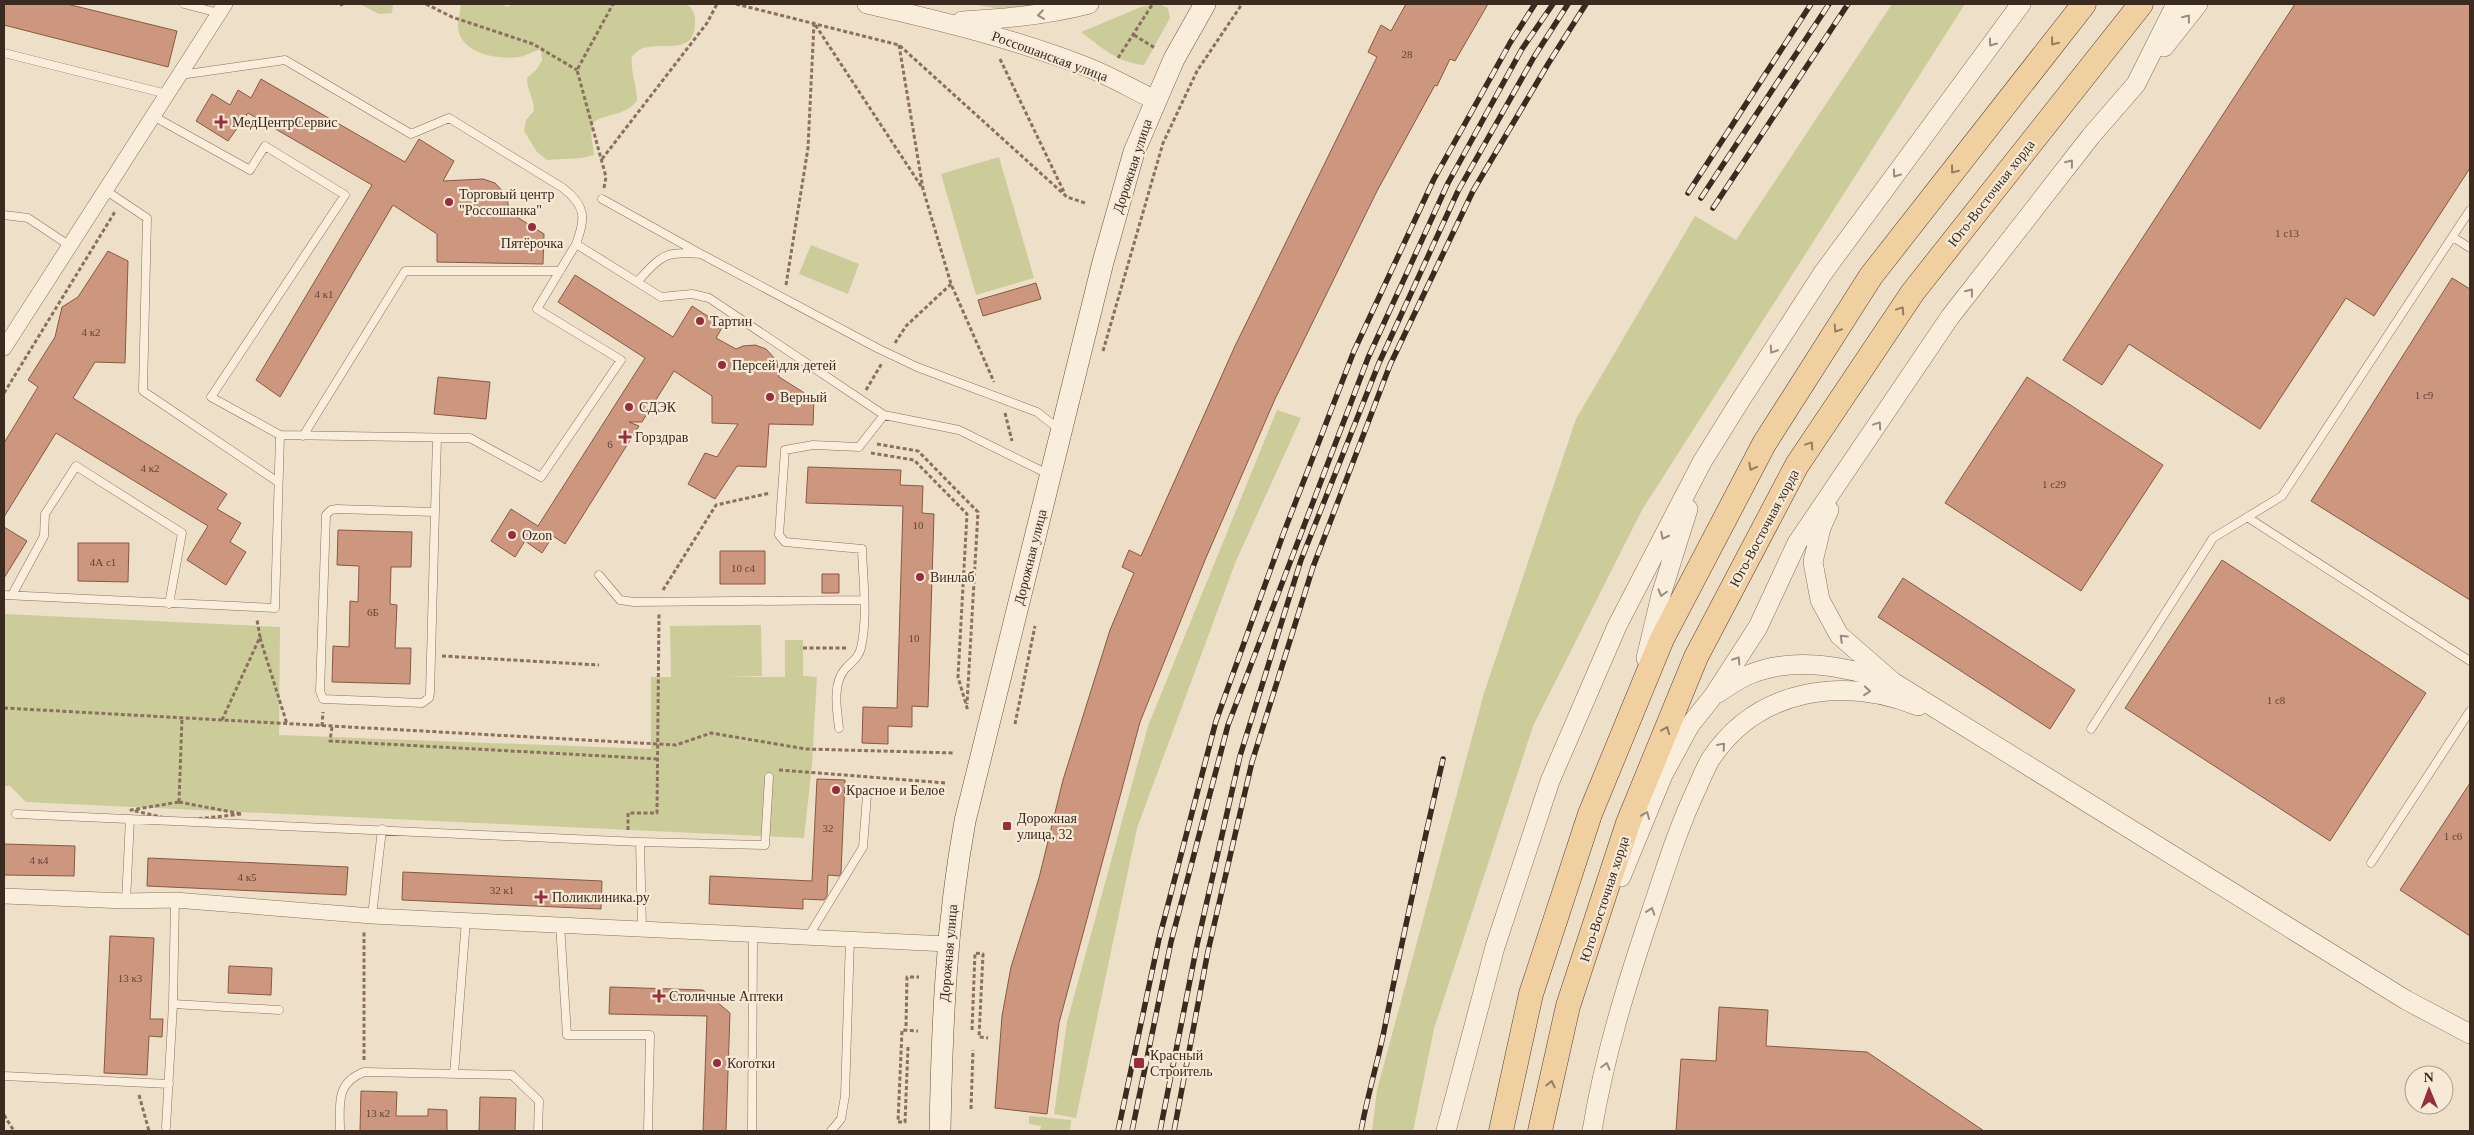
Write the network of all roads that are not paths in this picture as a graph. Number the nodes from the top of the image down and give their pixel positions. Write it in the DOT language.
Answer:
graph roads {
  1 [pos="184,4"];
  2 [pos="867,4"];
  3 [pos="1089,4"];
  4 [pos="1204,4"];
  5 [pos="2021,4"];
  6 [pos="2084,4"];
  7 [pos="2141,4"];
  8 [pos="2176,4"];
  9 [pos="2198,4"];
  10 [pos="222,8"];
  11 [pos="942,21"];
  12 [pos="4,53"];
  13 [pos="180,75"];
  14 [pos="2136,84"];
  15 [pos="167,94"];
  16 [pos="1155,100"];
  17 [pos="153,116"];
  18 [pos="106,190"];
  19 [pos="602,199"];
  20 [pos="2470,210"];
  21 [pos="4,215"];
  22 [pos="2452,237"];
  23 [pos="576,244"];
  24 [pos="70,246"];
  25 [pos="2470,248"];
  26 [pos="701,254"];
  27 [pos="560,272"];
  28 [pos="637,282"];
  29 [pos="4,348"];
  30 [pos="884,415"];
  31 [pos="1062,431"];
  32 [pos="280,435"];
  33 [pos="303,436"];
  34 [pos="437,438"];
  35 [pos="1702,462"];
  36 [pos="1850,466"];
  37 [pos="1050,475"];
  38 [pos="278,482"];
  39 [pos="435,512"];
  40 [pos="2247,517"];
  41 [pos="599,575"];
  42 [pos="4,595"];
  43 [pos="12,596"];
  44 [pos="863,600"];
  45 [pos="170,604"];
  46 [pos="2470,660"];
  47 [pos="1893,682"];
  48 [pos="1714,695"];
  49 [pos="1632,711"];
  50 [pos="2470,711"];
  51 [pos="1957,721"];
  52 [pos="838,728"];
  53 [pos="2092,730"];
  54 [pos="769,777"];
  55 [pos="868,795"];
  56 [pos="16,814"];
  57 [pos="130,819"];
  58 [pos="382,830"];
  59 [pos="640,842"];
  60 [pos="2370,863"];
  61 [pos="4,896"];
  62 [pos="175,900"];
  63 [pos="126,901"];
  64 [pos="368,916"];
  65 [pos="466,920"];
  66 [pos="560,924"];
  67 [pos="642,929"];
  68 [pos="753,934"];
  69 [pos="808,937"];
  70 [pos="850,939"];
  71 [pos="947,944"];
  72 [pos="173,1004"];
  73 [pos="1568,1006"];
  74 [pos="279,1010"];
  75 [pos="2470,1034"];
  76 [pos="454,1074"];
  77 [pos="4,1076"];
  78 [pos="169,1084"];
  79 [pos="166,1127"];
  80 [pos="340,1131"];
  81 [pos="538,1131"];
  82 [pos="648,1131"];
  83 [pos="752,1131"];
  84 [pos="831,1131"];
  85 [pos="940,1131"];
  86 [pos="1446,1131"];
  87 [pos="1500,1131"];
  88 [pos="1540,1131"];
  89 [pos="1592,1131"];
  1 -- 10 [label="lane"];
  2 -- 11 [label="street, Россошанская улица"];
  3 -- 11 [label="street, Россошанская улица, one-way"];
  4 -- 16 [label="main road, Дорожная улица"];
  5 -- 35 [label="street, one-way"];
  6 -- 49 [label="main road, one-way"];
  73 -- 7 [label="main road, Юго-Восточная хорда, one-way"];
  8 -- 14 [label="street"];
  14 -- 9 [label="street, one-way"];
  10 -- 13 [label="street"];
  11 -- 16 [label="street, Россошанская улица"];
  12 -- 15 [label="lane"];
  13 -- 15 [label="street"];
  13 -- 23 [label="lane"];
  36 -- 14 [label="street, one-way"];
  15 -- 17 [label="street"];
  16 -- 31 [label="main road, Дорожная улица"];
  17 -- 18 [label="street"];
  17 -- 32 [label="lane"];
  18 -- 24 [label="street"];
  18 -- 38 [label="lane"];
  19 -- 26 [label="lane"];
  20 -- 22 [label="lane"];
  21 -- 24 [label="lane"];
  22 -- 25 [label="lane"];
  22 -- 40 [label="lane"];
  23 -- 27 [label="lane"];
  23 -- 28 [label="lane"];
  24 -- 29 [label="street"];
  26 -- 28 [label="lane"];
  26 -- 31 [label="lane"];
  27 -- 33 [label="lane"];
  27 -- 34 [label="lane"];
  28 -- 30 [label="lane"];
  30 -- 37 [label="lane"];
  30 -- 44 [label="lane"];
  31 -- 37 [label="main road, Дорожная улица"];
  32 -- 33 [label="lane"];
  32 -- 38 [label="lane"];
  33 -- 34 [label="lane"];
  34 -- 39 [label="lane"];
  35 -- 49 [label="street, one-way"];
  35 -- 86 [label="street, one-way"];
  47 -- 36 [label="street, one-way"];
  48 -- 36 [label="street, one-way"];
  37 -- 71 [label="main road, Дорожная улица"];
  38 -- 45 [label="lane"];
  39 -- 39 [label="lane"];
  40 -- 46 [label="lane"];
  40 -- 53 [label="lane"];
  41 -- 44 [label="lane"];
  42 -- 43 [label="lane"];
  43 -- 45 [label="lane"];
  43 -- 45 [label="lane"];
  44 -- 52 [label="lane"];
  47 -- 48 [label="street"];
  47 -- 51 [label="street"];
  73 -- 48 [label="street, one-way"];
  49 -- 87 [label="main road"];
  50 -- 60 [label="lane"];
  51 -- 75 [label="street"];
  89 -- 51 [label="street, one-way"];
  54 -- 59 [label="lane"];
  55 -- 69 [label="lane"];
  56 -- 57 [label="lane"];
  57 -- 58 [label="lane"];
  57 -- 63 [label="lane"];
  58 -- 59 [label="lane"];
  58 -- 64 [label="lane"];
  59 -- 67 [label="lane"];
  61 -- 63 [label="street"];
  62 -- 63 [label="street"];
  62 -- 64 [label="street"];
  62 -- 72 [label="lane"];
  64 -- 65 [label="street"];
  65 -- 66 [label="street"];
  65 -- 76 [label="lane"];
  66 -- 67 [label="street"];
  66 -- 82 [label="lane"];
  67 -- 68 [label="street"];
  68 -- 69 [label="street"];
  68 -- 83 [label="lane"];
  69 -- 70 [label="street"];
  70 -- 71 [label="street"];
  70 -- 84 [label="lane"];
  71 -- 85 [label="main road, Дорожная улица"];
  72 -- 74 [label="lane"];
  72 -- 78 [label="lane"];
  88 -- 73 [label="main road, Юго-Восточная хорда, one-way"];
  76 -- 80 [label="lane"];
  76 -- 81 [label="lane"];
  77 -- 78 [label="lane"];
  78 -- 79 [label="lane"];
}
